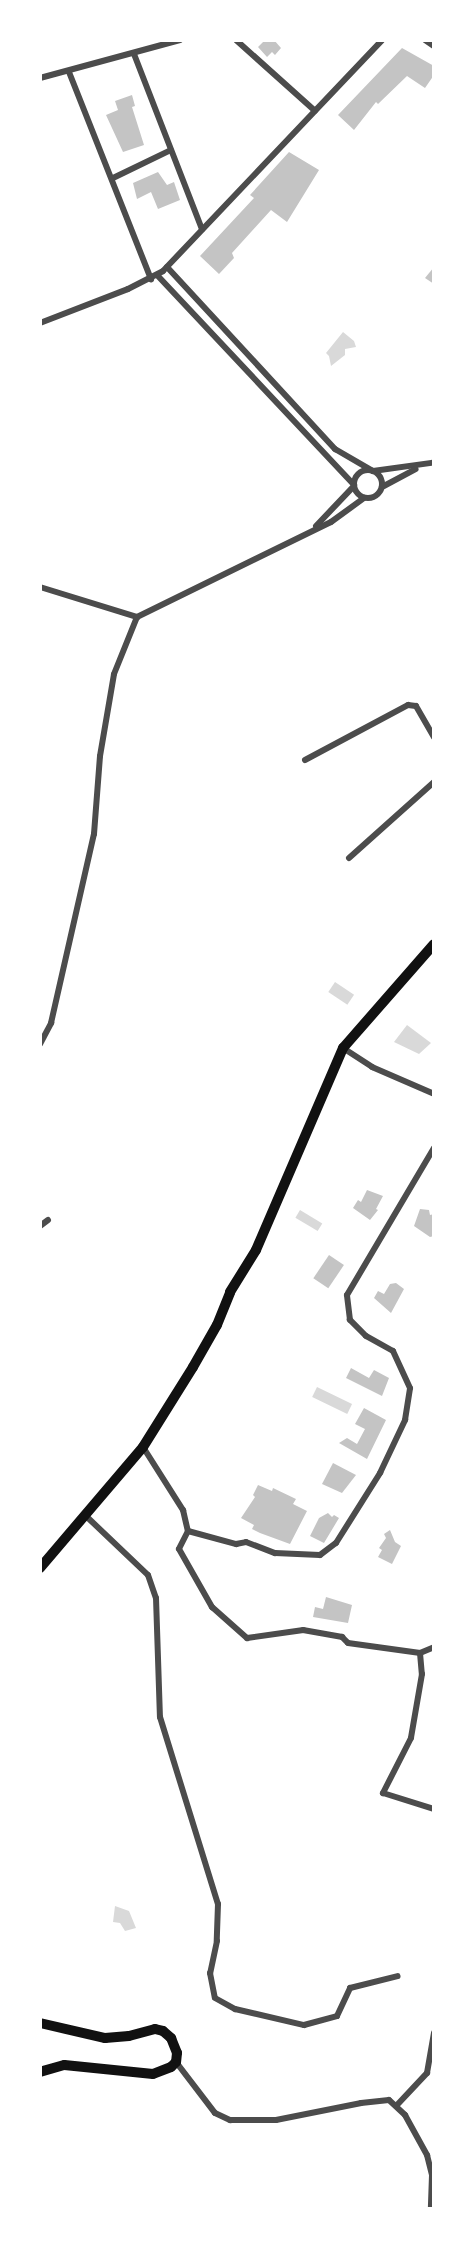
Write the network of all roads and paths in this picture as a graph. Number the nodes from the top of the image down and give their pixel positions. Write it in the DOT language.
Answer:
graph roads {
  1 [pos="180,40"];
  2 [pos="236,40"];
  3 [pos="382,40"];
  4 [pos="425,40"];
  5 [pos="434,46"];
  6 [pos="134,54"];
  7 [pos="69,72"];
  8 [pos="40,78"];
  9 [pos="315,111"];
  10 [pos="171,150"];
  11 [pos="113,178"];
  12 [pos="202,229"];
  13 [pos="167,267"];
  14 [pos="154,277"];
  15 [pos="205,309"];
  16 [pos="196,318"];
  17 [pos="40,322"];
  18 [pos="433,464"];
  19 [pos="373,471"];
  20 [pos="354,486"];
  21 [pos="382,487"];
  22 [pos="364,498"];
  23 [pos="309,533"];
  24 [pos="40,587"];
  25 [pos="137,617"];
  26 [pos="434,737"];
  27 [pos="305,760"];
  28 [pos="434,782"];
  29 [pos="349,858"];
  30 [pos="434,944"];
  31 [pos="40,1044"];
  32 [pos="343,1048"];
  33 [pos="434,1094"];
  34 [pos="434,1148"];
  35 [pos="48,1220"];
  36 [pos="40,1226"];
  37 [pos="143,1447"];
  38 [pos="87,1516"];
  39 [pos="188,1531"];
  40 [pos="40,1568"];
  41 [pos="434,1647"];
  42 [pos="420,1653"];
  43 [pos="434,1809"];
  44 [pos="398,1976"];
  45 [pos="40,2024"];
  46 [pos="434,2032"];
  47 [pos="176,2062"];
  48 [pos="40,2072"];
  49 [pos="397,2105"];
  50 [pos="431,2208"];
  1 -- 6 [label="street"];
  2 -- 9 [label="street"];
  3 -- 9 [label="street"];
  4 -- 5 [label="street"];
  6 -- 7 [label="street"];
  6 -- 10 [label="street"];
  7 -- 8 [label="street"];
  7 -- 11 [label="street"];
  9 -- 12 [label="street"];
  10 -- 11 [label="street"];
  10 -- 12 [label="street"];
  11 -- 14 [label="street"];
  12 -- 13 [label="street"];
  13 -- 14 [label="street"];
  13 -- 15 [label="street"];
  14 -- 16 [label="street"];
  14 -- 17 [label="street"];
  15 -- 16 [label="street"];
  15 -- 19 [label="street"];
  16 -- 20 [label="street"];
  18 -- 19 [label="street"];
  18 -- 21 [label="street"];
  19 -- 20 [label="street"];
  19 -- 21 [label="street"];
  20 -- 22 [label="street"];
  20 -- 23 [label="street"];
  21 -- 22 [label="street"];
  22 -- 23 [label="street"];
  23 -- 25 [label="street"];
  24 -- 25 [label="street"];
  25 -- 31 [label="street"];
  26 -- 27 [label="street"];
  28 -- 29 [label="street"];
  30 -- 32 [label="main road"];
  32 -- 33 [label="street"];
  32 -- 37 [label="main road"];
  34 -- 39 [label="street"];
  35 -- 36 [label="street"];
  37 -- 38 [label="main road"];
  37 -- 39 [label="street"];
  38 -- 40 [label="main road"];
  38 -- 44 [label="street"];
  39 -- 42 [label="street"];
  41 -- 42 [label="street"];
  42 -- 43 [label="street"];
  45 -- 47 [label="main road"];
  46 -- 49 [label="street"];
  47 -- 48 [label="main road"];
  47 -- 49 [label="street"];
  49 -- 50 [label="street"];
}
